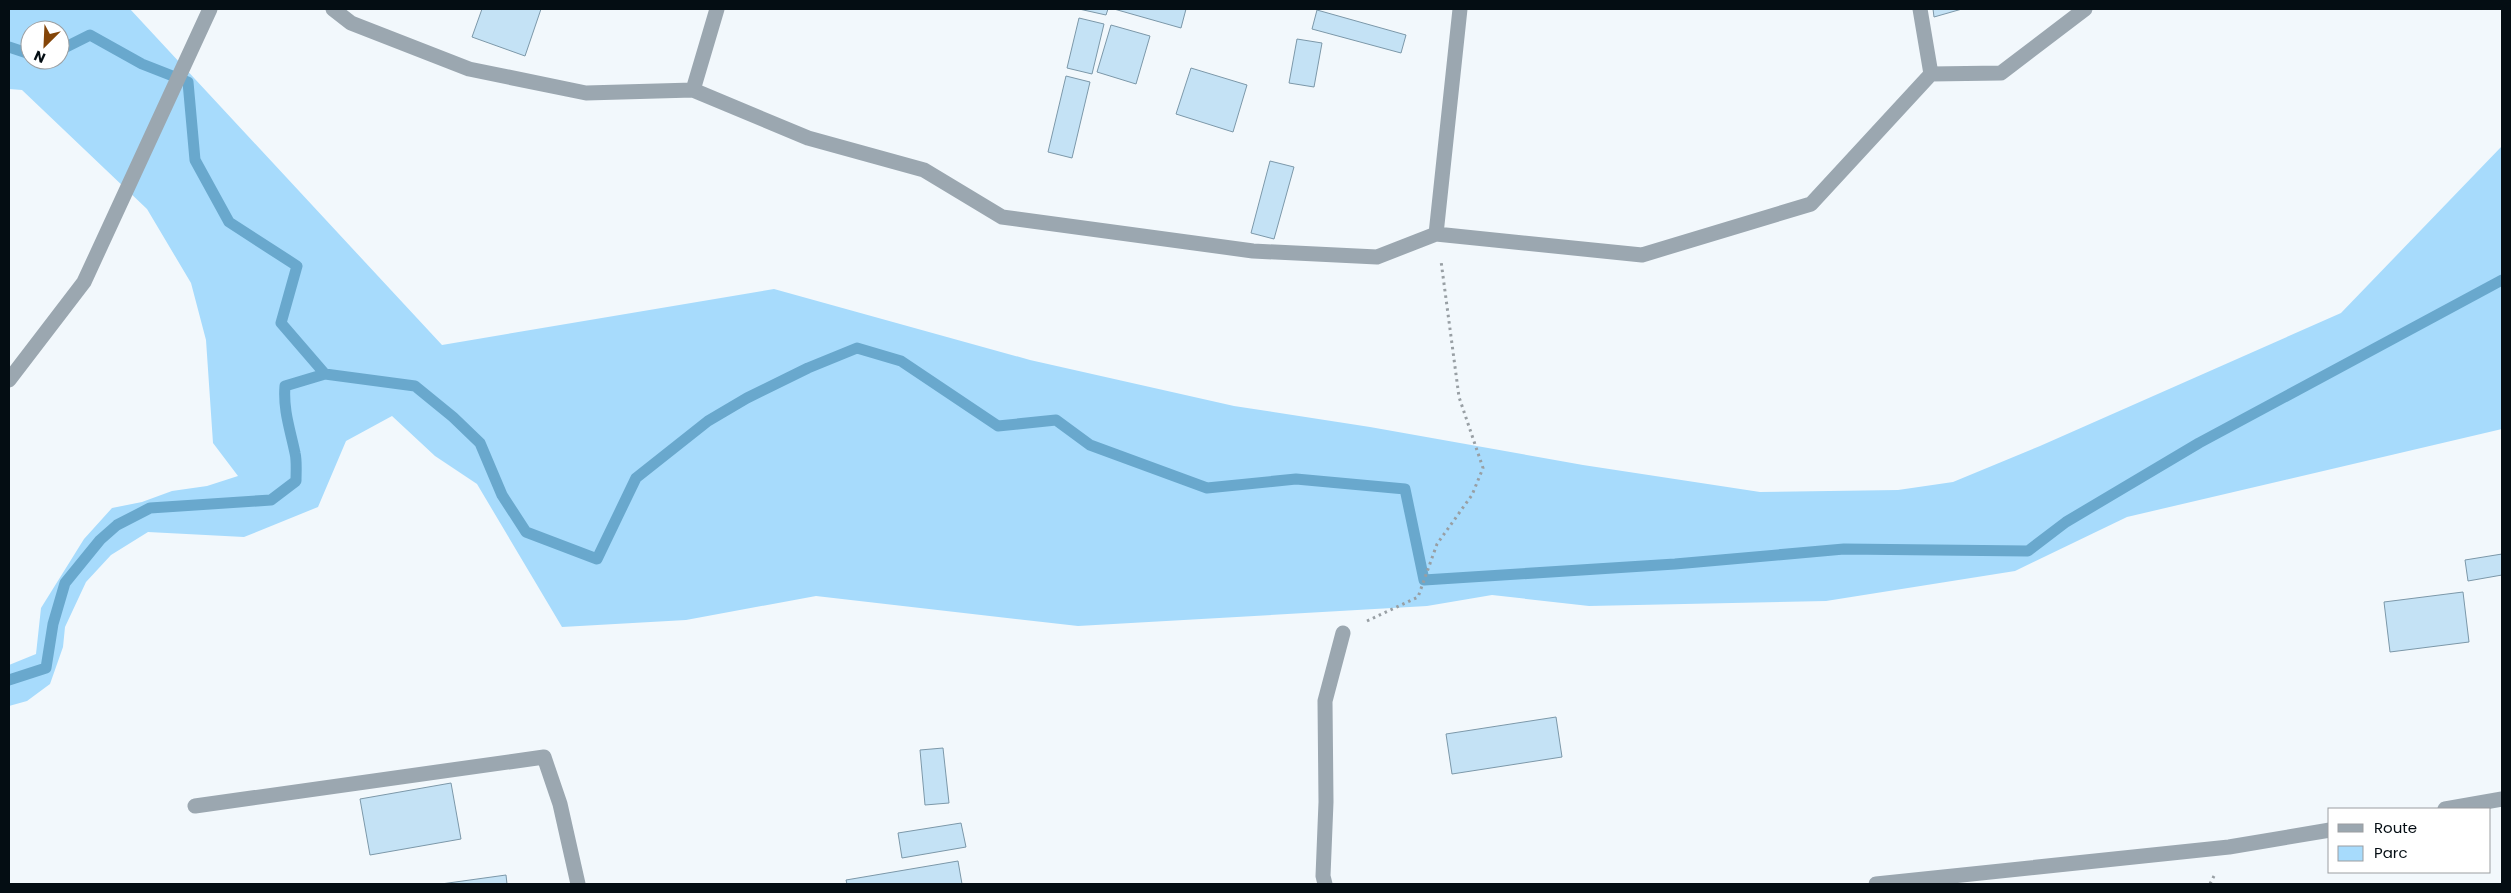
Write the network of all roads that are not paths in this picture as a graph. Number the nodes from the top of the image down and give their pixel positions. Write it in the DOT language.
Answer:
graph roads {
  1 [pos="210,9"];
  2 [pos="332,9"];
  3 [pos="717,9"];
  4 [pos="1460,9"];
  5 [pos="1920,9"];
  6 [pos="2085,9"];
  7 [pos="1931,74"];
  8 [pos="693,90"];
  9 [pos="1436,234"];
  10 [pos="9,380"];
  11 [pos="1343,633"];
  12 [pos="2502,799"];
  13 [pos="195,806"];
  14 [pos="2451,808"];
  15 [pos="2328,830"];
  16 [pos="578,884"];
  17 [pos="1325,884"];
  18 [pos="1876,884"];
  1 -- 10 [label="street"];
  2 -- 8 [label="street"];
  3 -- 8 [label="street"];
  4 -- 9 [label="street"];
  5 -- 7 [label="street"];
  6 -- 7 [label="street"];
  7 -- 9 [label="street"];
  8 -- 9 [label="street"];
  11 -- 17 [label="street"];
  12 -- 14 [label="street"];
  13 -- 16 [label="street"];
  15 -- 18 [label="street"];
}
